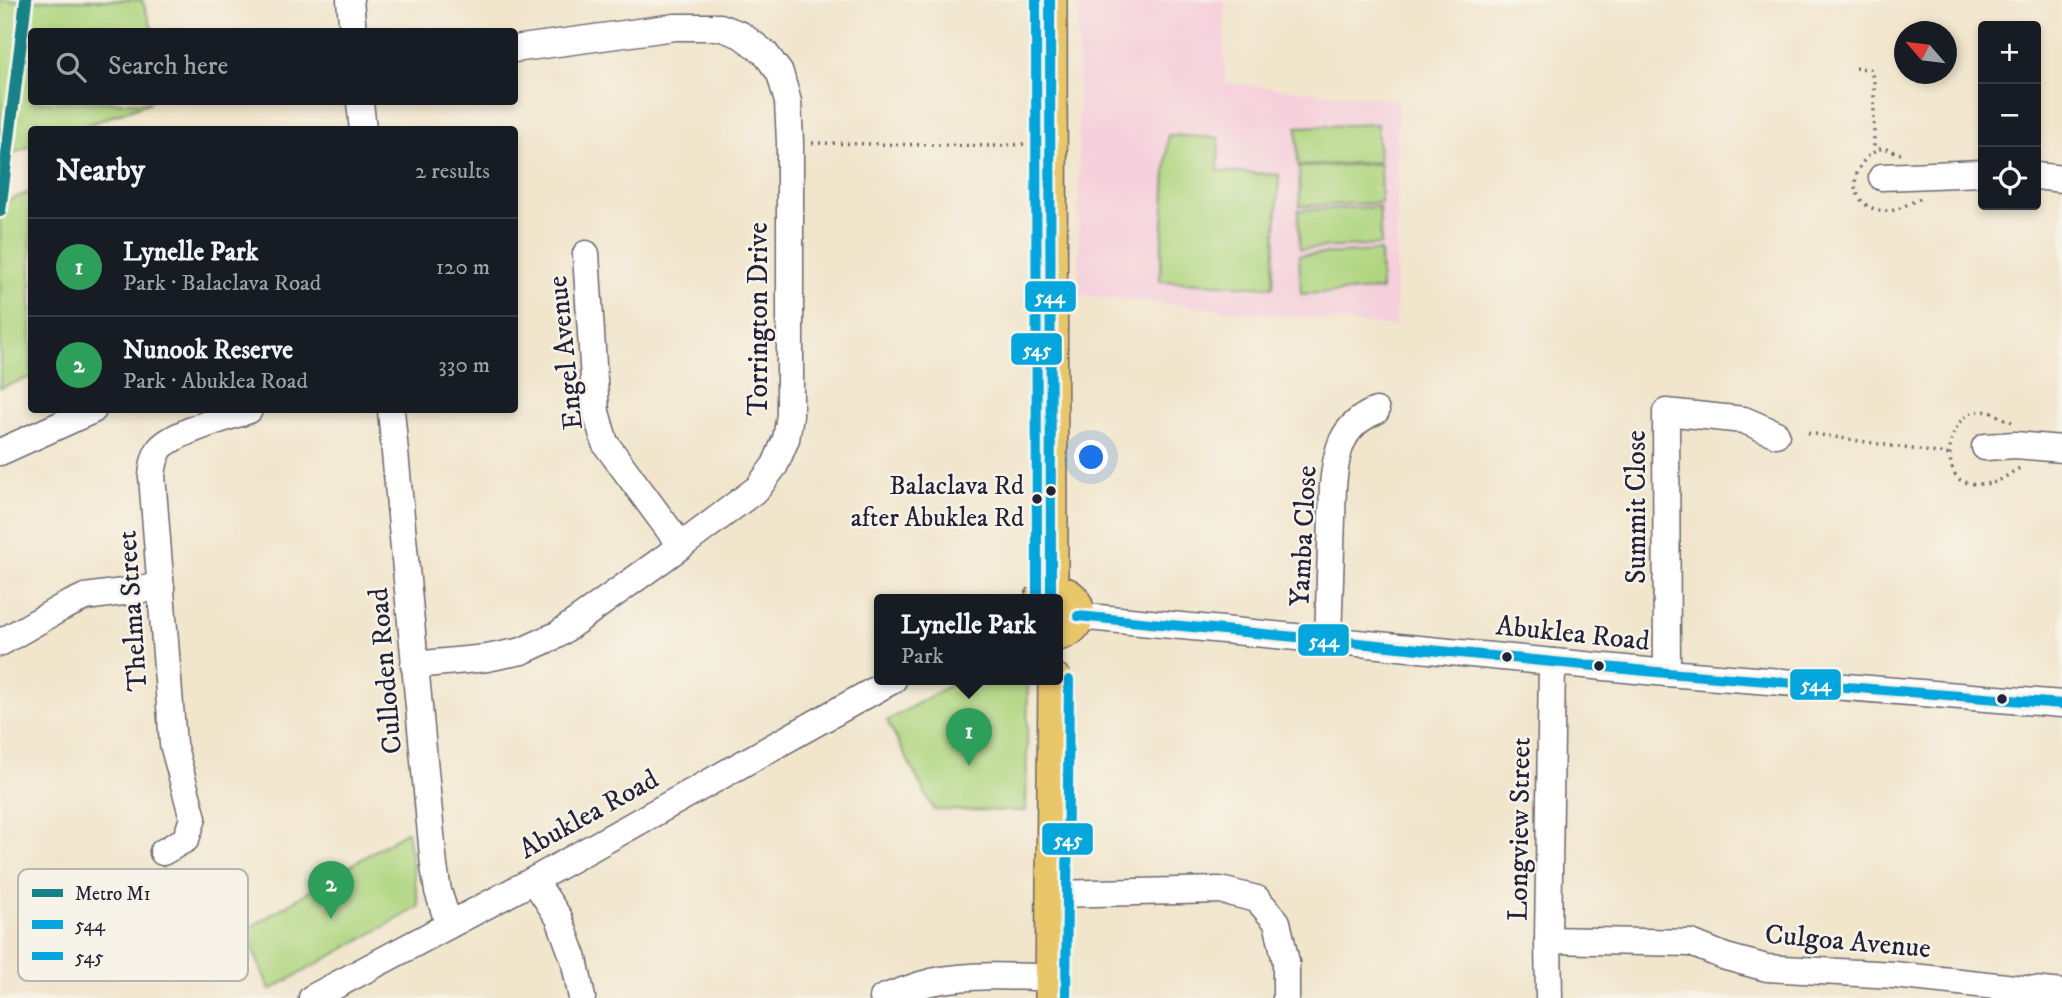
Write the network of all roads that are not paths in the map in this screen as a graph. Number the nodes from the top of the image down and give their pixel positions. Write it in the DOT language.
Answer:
graph roads {
  1 [pos="350,0"];
  2 [pos="1051,0"];
  3 [pos="353,28"];
  4 [pos="518,48"];
  5 [pos="360,105"];
  6 [pos="363,126"];
  7 [pos="1978,173"];
  8 [pos="1882,177"];
  9 [pos="2041,177"];
  10 [pos="2062,179"];
  11 [pos="586,254"];
  12 [pos="1376,411"];
  13 [pos="86,413"];
  14 [pos="241,413"];
  15 [pos="391,413"];
  16 [pos="1776,434"];
  17 [pos="1985,447"];
  18 [pos="2062,449"];
  19 [pos="0,452"];
  20 [pos="681,546"];
  21 [pos="161,587"];
  22 [pos="1046,594"];
  23 [pos="1059,594"];
  24 [pos="1068,625"];
  25 [pos="1328,640"];
  26 [pos="0,643"];
  27 [pos="1552,662"];
  28 [pos="415,665"];
  29 [pos="1667,673"];
  30 [pos="884,685"];
  31 [pos="1055,685"];
  32 [pos="2062,704"];
  33 [pos="163,852"];
  34 [pos="534,880"];
  35 [pos="1053,894"];
  36 [pos="449,925"];
  37 [pos="1548,940"];
  38 [pos="1052,988"];
  39 [pos="2062,993"];
  40 [pos="312,998"];
  41 [pos="582,998"];
  42 [pos="883,998"];
  43 [pos="1286,998"];
  44 [pos="1549,998"];
  1 -- 3 [label="street"];
  2 -- 22 [label="main road"];
  4 -- 20 [label="street, Torrington Drive"];
  5 -- 6 [label="street"];
  7 -- 8 [label="street"];
  9 -- 10 [label="street"];
  11 -- 20 [label="street, Engel Avenue"];
  12 -- 25 [label="street, Yamba Close"];
  13 -- 19 [label="street"];
  14 -- 21 [label="street, Thelma Street"];
  15 -- 28 [label="street, Culloden Road"];
  16 -- 29 [label="street, Summit Close"];
  17 -- 18 [label="street"];
  20 -- 28 [label="street, Torrington Drive"];
  21 -- 26 [label="street"];
  21 -- 33 [label="street, Thelma Street"];
  23 -- 24 [label="main road"];
  24 -- 25 [label="street, Abuklea Road"];
  25 -- 27 [label="street, Abuklea Road"];
  27 -- 29 [label="street, Abuklea Road"];
  27 -- 37 [label="street, Longview Street"];
  28 -- 36 [label="street, Culloden Road"];
  29 -- 32 [label="street, Abuklea Road"];
  30 -- 34 [label="street, Abuklea Road"];
  31 -- 35 [label="main road"];
  34 -- 36 [label="street, Abuklea Road"];
  34 -- 41 [label="street"];
  35 -- 38 [label="main road"];
  35 -- 43 [label="street"];
  36 -- 40 [label="street, Abuklea Road"];
  37 -- 39 [label="street, Culgoa Avenue"];
  37 -- 44 [label="street, Longview Street"];
  38 -- 42 [label="street"];
}
